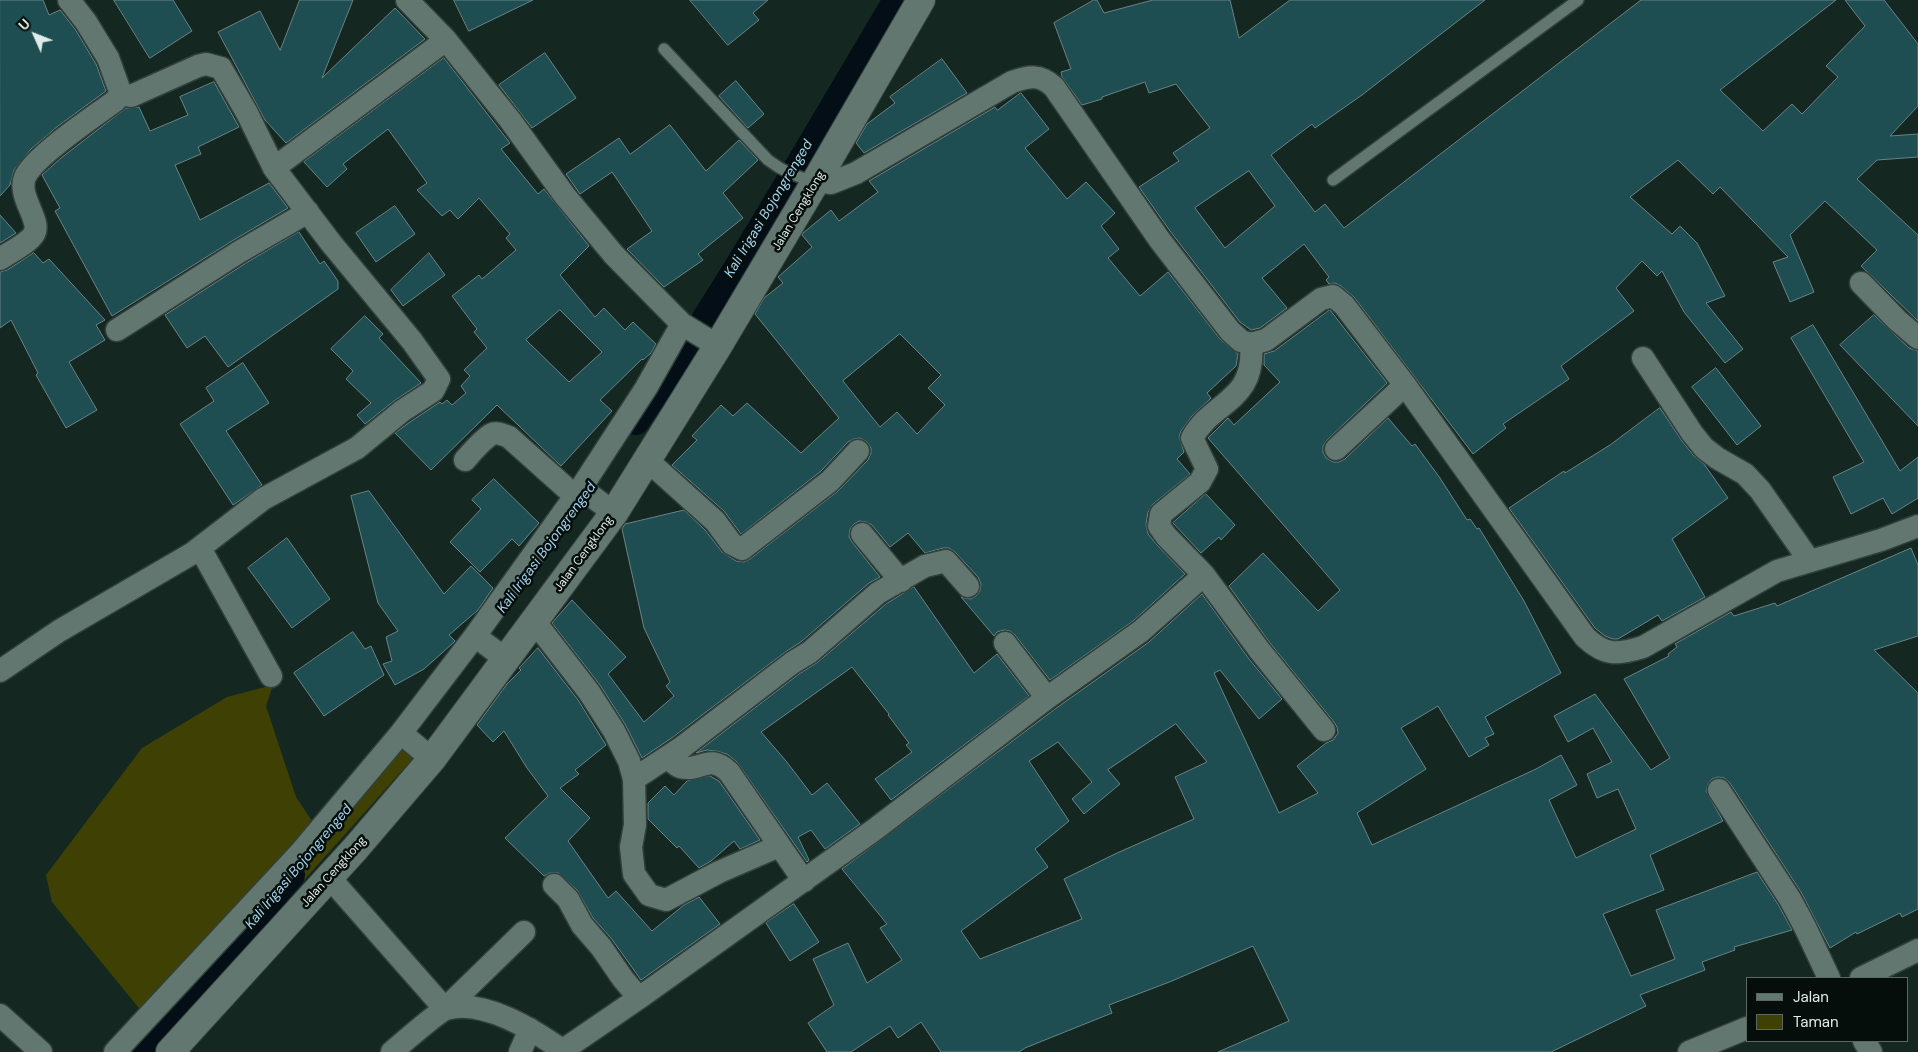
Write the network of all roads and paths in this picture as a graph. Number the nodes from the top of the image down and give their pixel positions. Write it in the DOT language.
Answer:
graph roads {
  1 [pos="69,0"];
  2 [pos="407,0"];
  3 [pos="921,0"];
  4 [pos="1578,0"];
  5 [pos="446,40"];
  6 [pos="664,49"];
  7 [pos="121,94"];
  8 [pos="274,168"];
  9 [pos="809,180"];
  10 [pos="1333,180"];
  11 [pos="308,212"];
  12 [pos="0,259"];
  13 [pos="1861,283"];
  14 [pos="117,330"];
  15 [pos="700,335"];
  16 [pos="1918,338"];
  17 [pos="1251,344"];
  18 [pos="1643,358"];
  19 [pos="1405,385"];
  20 [pos="1336,449"];
  21 [pos="858,451"];
  22 [pos="465,460"];
  23 [pos="647,460"];
  24 [pos="580,491"];
  25 [pos="612,511"];
  26 [pos="1918,526"];
  27 [pos="862,534"];
  28 [pos="200,548"];
  29 [pos="1809,560"];
  30 [pos="1204,575"];
  31 [pos="901,581"];
  32 [pos="968,586"];
  33 [pos="534,622"];
  34 [pos="476,637"];
  35 [pos="1005,643"];
  36 [pos="503,657"];
  37 [pos="0,671"];
  38 [pos="271,676"];
  39 [pos="1046,698"];
  40 [pos="1324,730"];
  41 [pos="403,734"];
  42 [pos="428,755"];
  43 [pos="667,757"];
  44 [pos="634,779"];
  45 [pos="1719,790"];
  46 [pos="780,846"];
  47 [pos="329,877"];
  48 [pos="804,881"];
  49 [pos="554,885"];
  50 [pos="524,932"];
  51 [pos="1918,950"];
  52 [pos="1830,977"];
  53 [pos="1863,977"];
  54 [pos="640,998"];
  55 [pos="445,1009"];
  56 [pos="0,1015"];
  57 [pos="1746,1028"];
  58 [pos="530,1029"];
  59 [pos="564,1051"];
  60 [pos="41,1052"];
  61 [pos="115,1052"];
  62 [pos="170,1052"];
  63 [pos="392,1052"];
  64 [pos="520,1052"];
  65 [pos="1689,1052"];
  1 -- 7 [label="street"];
  2 -- 5 [label="street"];
  3 -- 9 [label="main road, Jalan Cengklong"];
  4 -- 10 [label="lane"];
  5 -- 8 [label="street"];
  5 -- 15 [label="street"];
  6 -- 9 [label="lane"];
  7 -- 8 [label="street"];
  7 -- 12 [label="street"];
  8 -- 11 [label="street"];
  9 -- 15 [label="main road, Jalan Cengklong"];
  9 -- 17 [label="street"];
  11 -- 14 [label="street"];
  11 -- 28 [label="street"];
  13 -- 16 [label="street"];
  15 -- 23 [label="main road, Jalan Cengklong"];
  15 -- 24 [label="street"];
  17 -- 19 [label="street"];
  17 -- 30 [label="street"];
  18 -- 29 [label="street"];
  19 -- 20 [label="street"];
  19 -- 29 [label="street"];
  21 -- 23 [label="street"];
  22 -- 24 [label="street"];
  23 -- 25 [label="main road, Jalan Cengklong"];
  24 -- 25 [label="street"];
  24 -- 34 [label="street"];
  25 -- 33 [label="main road, Jalan Cengklong"];
  26 -- 29 [label="street"];
  27 -- 31 [label="street"];
  28 -- 37 [label="street"];
  28 -- 38 [label="street"];
  30 -- 39 [label="street"];
  30 -- 40 [label="street"];
  31 -- 32 [label="street"];
  31 -- 43 [label="street"];
  33 -- 36 [label="main road, Jalan Cengklong"];
  33 -- 44 [label="street"];
  34 -- 36 [label="street"];
  34 -- 41 [label="street"];
  35 -- 39 [label="street"];
  36 -- 42 [label="main road, Jalan Cengklong"];
  39 -- 48 [label="street"];
  41 -- 42 [label="street"];
  41 -- 61 [label="street"];
  42 -- 47 [label="main road, Jalan Cengklong"];
  43 -- 44 [label="street"];
  43 -- 46 [label="street"];
  44 -- 46 [label="street"];
  45 -- 52 [label="street"];
  46 -- 48 [label="street"];
  47 -- 55 [label="street"];
  47 -- 62 [label="main road, Jalan Cengklong"];
  48 -- 54 [label="street"];
  49 -- 54 [label="street"];
  50 -- 55 [label="street"];
  51 -- 53 [label="street"];
  54 -- 59 [label="street"];
  55 -- 58 [label="street"];
  55 -- 63 [label="street"];
  56 -- 60 [label="street"];
  57 -- 65 [label="street"];
  58 -- 59 [label="street"];
  58 -- 64 [label="street"];
}
